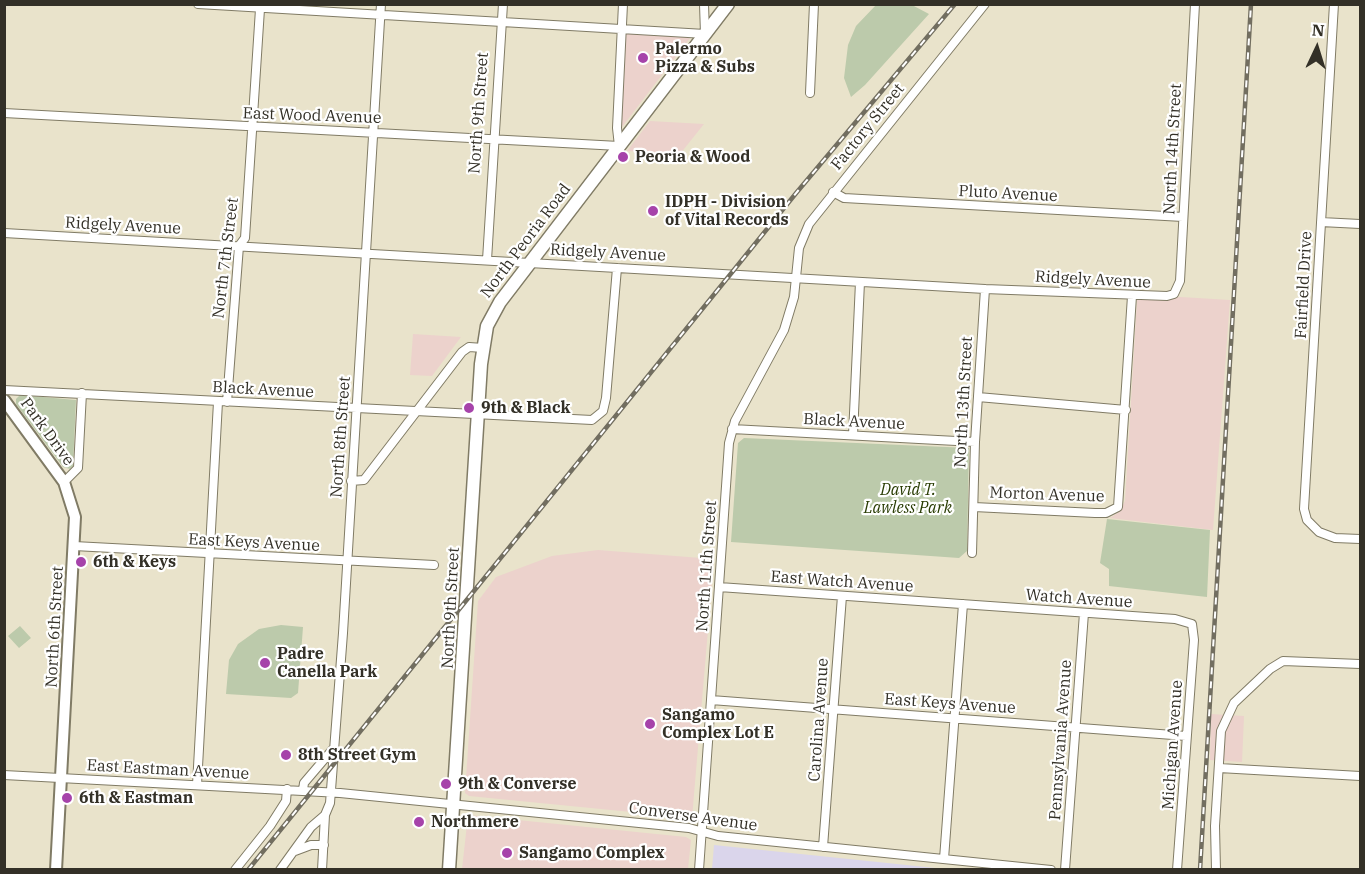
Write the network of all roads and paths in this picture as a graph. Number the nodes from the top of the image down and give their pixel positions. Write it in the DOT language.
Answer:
graph roads {
  1 [pos="198,4"];
  2 [pos="381,4"];
  3 [pos="503,4"];
  4 [pos="623,4"];
  5 [pos="704,4"];
  6 [pos="728,4"];
  7 [pos="814,4"];
  8 [pos="985,4"];
  9 [pos="1195,4"];
  10 [pos="1334,4"];
  11 [pos="274,7"];
  12 [pos="260,9"];
  13 [pos="381,15"];
  14 [pos="502,22"];
  15 [pos="622,28"];
  16 [pos="705,34"];
  17 [pos="810,93"];
  18 [pos="4,113"];
  19 [pos="252,128"];
  20 [pos="373,133"];
  21 [pos="494,139"];
  22 [pos="619,146"];
  23 [pos="833,192"];
  24 [pos="1183,217"];
  25 [pos="1321,222"];
  26 [pos="1360,224"];
  27 [pos="4,233"];
  28 [pos="238,246"];
  29 [pos="366,254"];
  30 [pos="487,260"];
  31 [pos="530,262"];
  32 [pos="617,268"];
  33 [pos="795,278"];
  34 [pos="860,282"];
  35 [pos="985,289"];
  36 [pos="1174,294"];
  37 [pos="1132,296"];
  38 [pos="483,348"];
  39 [pos="4,390"];
  40 [pos="82,393"];
  41 [pos="978,397"];
  42 [pos="4,400"];
  43 [pos="223,402"];
  44 [pos="356,409"];
  45 [pos="1126,410"];
  46 [pos="416,412"];
  47 [pos="478,416"];
  48 [pos="732,429"];
  49 [pos="853,435"];
  50 [pos="975,442"];
  51 [pos="64,482"];
  52 [pos="351,482"];
  53 [pos="974,507"];
  54 [pos="1360,539"];
  55 [pos="74,546"];
  56 [pos="972,553"];
  57 [pos="209,554"];
  58 [pos="347,561"];
  59 [pos="434,565"];
  60 [pos="719,587"];
  61 [pos="842,596"];
  62 [pos="963,604"];
  63 [pos="1084,613"];
  64 [pos="1192,624"];
  65 [pos="1360,664"];
  66 [pos="711,700"];
  67 [pos="834,709"];
  68 [pos="955,718"];
  69 [pos="1075,727"];
  70 [pos="1186,736"];
  71 [pos="333,748"];
  72 [pos="1219,768"];
  73 [pos="4,775"];
  74 [pos="1360,776"];
  75 [pos="62,778"];
  76 [pos="197,785"];
  77 [pos="287,789"];
  78 [pos="303,790"];
  79 [pos="331,792"];
  80 [pos="454,804"];
  81 [pos="325,815"];
  82 [pos="702,833"];
  83 [pos="324,845"];
  84 [pos="823,847"];
  85 [pos="292,854"];
  86 [pos="944,859"];
  87 [pos="56,870"];
  88 [pos="235,870"];
  89 [pos="279,870"];
  90 [pos="322,870"];
  91 [pos="449,870"];
  92 [pos="699,870"];
  93 [pos="1051,870"];
  94 [pos="1065,870"];
  95 [pos="1178,870"];
  96 [pos="1216,870"];
  1 -- 12 [label="street"];
  2 -- 13 [label="street, North 8th Street"];
  3 -- 14 [label="street, North 9th Street"];
  4 -- 15 [label="street"];
  5 -- 16 [label="street"];
  6 -- 16 [label="main road, North Peoria Road"];
  7 -- 17 [label="street"];
  8 -- 23 [label="street, Factory Street"];
  9 -- 24 [label="street, North 14th Street"];
  10 -- 25 [label="street, Fairfield Drive"];
  11 -- 12 [label="street"];
  11 -- 13 [label="street"];
  12 -- 19 [label="street, North 7th Street"];
  13 -- 14 [label="street"];
  13 -- 20 [label="street, North 8th Street"];
  14 -- 15 [label="street"];
  14 -- 21 [label="street, North 9th Street"];
  15 -- 16 [label="street"];
  15 -- 22 [label="street"];
  16 -- 22 [label="main road, North Peoria Road"];
  18 -- 19 [label="street, East Wood Avenue"];
  19 -- 20 [label="street, East Wood Avenue"];
  19 -- 28 [label="street, North 7th Street"];
  20 -- 21 [label="street, East Wood Avenue"];
  20 -- 29 [label="street, North 8th Street"];
  21 -- 22 [label="street, East Wood Avenue"];
  21 -- 30 [label="street, North 9th Street"];
  22 -- 31 [label="main road, North Peoria Road"];
  23 -- 24 [label="street, Pluto Avenue"];
  23 -- 33 [label="street, Factory Street"];
  24 -- 36 [label="street, North 14th Street"];
  25 -- 26 [label="street"];
  25 -- 54 [label="street, Fairfield Drive"];
  27 -- 28 [label="street, Ridgely Avenue"];
  28 -- 29 [label="street, Ridgely Avenue"];
  28 -- 43 [label="street, North 7th Street"];
  29 -- 30 [label="street, Ridgely Avenue"];
  29 -- 44 [label="street, North 8th Street"];
  30 -- 31 [label="street, Ridgely Avenue"];
  31 -- 32 [label="street, Ridgely Avenue"];
  31 -- 38 [label="main road, North Peoria Road"];
  32 -- 33 [label="street, Ridgely Avenue"];
  32 -- 47 [label="street, Black Avenue"];
  33 -- 34 [label="street, Ridgely Avenue"];
  33 -- 48 [label="street, North 11th Street"];
  34 -- 35 [label="street, Ridgely Avenue"];
  34 -- 49 [label="street"];
  35 -- 37 [label="street, Ridgely Avenue"];
  35 -- 41 [label="street, North 13th Street"];
  36 -- 37 [label="street, Ridgely Avenue"];
  37 -- 45 [label="street"];
  38 -- 46 [label="street"];
  38 -- 47 [label="main road, North 9th Street"];
  39 -- 40 [label="street, Black Avenue"];
  40 -- 43 [label="street, Black Avenue"];
  40 -- 51 [label="street"];
  41 -- 45 [label="street"];
  41 -- 50 [label="street, North 13th Street"];
  42 -- 51 [label="main road, Park Drive"];
  43 -- 44 [label="street, Black Avenue"];
  43 -- 57 [label="street, North 7th Street"];
  44 -- 46 [label="street, Black Avenue"];
  44 -- 52 [label="street, North 8th Street"];
  45 -- 53 [label="street, Morton Avenue"];
  46 -- 47 [label="street, Black Avenue"];
  46 -- 52 [label="street"];
  47 -- 80 [label="main road, North 9th Street"];
  48 -- 49 [label="street, Black Avenue"];
  48 -- 60 [label="street, North 11th Street"];
  49 -- 50 [label="street, Black Avenue"];
  50 -- 53 [label="street, North 13th Street"];
  51 -- 55 [label="main road, North 6th Street"];
  52 -- 58 [label="street, North 8th Street"];
  53 -- 56 [label="street, North 13th Street"];
  55 -- 57 [label="street, East Keys Avenue"];
  55 -- 75 [label="main road, North 6th Street"];
  57 -- 58 [label="street, East Keys Avenue"];
  57 -- 76 [label="street, North 7th Street"];
  58 -- 59 [label="street, East Keys Avenue"];
  58 -- 71 [label="street, North 8th Street"];
  60 -- 61 [label="street, East Watch Avenue"];
  60 -- 66 [label="street, North 11th Street"];
  61 -- 62 [label="street, East Watch Avenue"];
  61 -- 67 [label="street, Carolina Avenue"];
  62 -- 63 [label="street, Watch Avenue"];
  62 -- 68 [label="street"];
  63 -- 64 [label="street, Watch Avenue"];
  63 -- 69 [label="street, Pennsylvania Avenue"];
  64 -- 70 [label="street, Michigan Avenue"];
  65 -- 72 [label="street"];
  66 -- 67 [label="street, East Keys Avenue"];
  66 -- 82 [label="street, North 11th Street"];
  67 -- 68 [label="street, East Keys Avenue"];
  67 -- 84 [label="street, Carolina Avenue"];
  68 -- 69 [label="street, East Keys Avenue"];
  68 -- 86 [label="street"];
  69 -- 70 [label="street, East Keys Avenue"];
  69 -- 94 [label="street, Pennsylvania Avenue"];
  70 -- 95 [label="street, Michigan Avenue"];
  71 -- 78 [label="street"];
  71 -- 79 [label="street, North 8th Street"];
  72 -- 74 [label="street"];
  72 -- 96 [label="street"];
  73 -- 75 [label="street, East Eastman Avenue"];
  75 -- 76 [label="street, East Eastman Avenue"];
  75 -- 87 [label="main road, North 6th Street"];
  76 -- 77 [label="street, East Eastman Avenue"];
  77 -- 78 [label="street, East Eastman Avenue"];
  77 -- 88 [label="street"];
  78 -- 79 [label="street, East Eastman Avenue"];
  79 -- 80 [label="street, Converse Avenue"];
  79 -- 81 [label="street, North 8th Street"];
  80 -- 82 [label="street, Converse Avenue"];
  80 -- 91 [label="main road, North 9th Street"];
  81 -- 83 [label="street, North 8th Street"];
  81 -- 85 [label="street"];
  82 -- 84 [label="street, Converse Avenue"];
  82 -- 92 [label="street, North 11th Street"];
  83 -- 85 [label="street"];
  83 -- 90 [label="street, North 8th Street"];
  84 -- 86 [label="street, Converse Avenue"];
  85 -- 89 [label="street"];
  86 -- 93 [label="street, Converse Avenue"];
}
